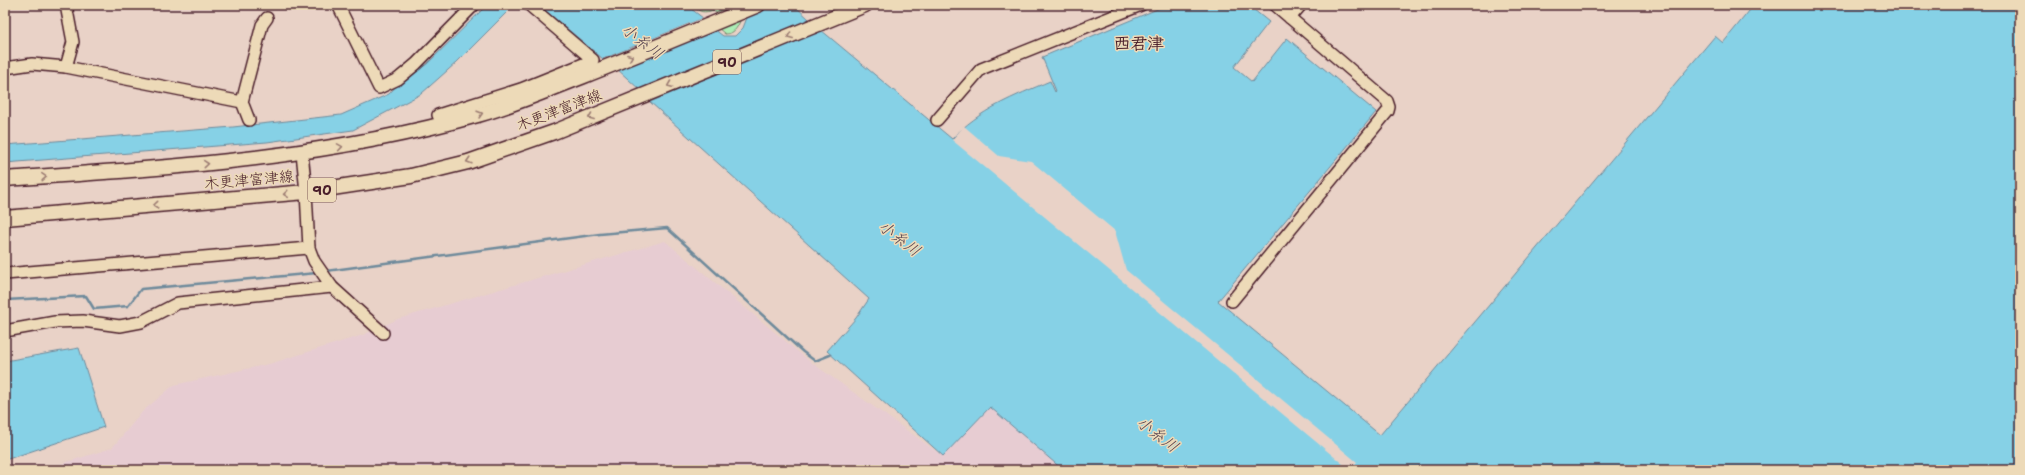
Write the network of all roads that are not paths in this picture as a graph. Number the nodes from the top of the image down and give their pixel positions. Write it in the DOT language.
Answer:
graph roads {
  1 [pos="66,5"];
  2 [pos="338,5"];
  3 [pos="474,5"];
  4 [pos="529,5"];
  5 [pos="758,5"];
  6 [pos="865,5"];
  7 [pos="1141,5"];
  8 [pos="1275,5"];
  9 [pos="1301,5"];
  10 [pos="267,18"];
  11 [pos="1290,18"];
  12 [pos="66,67"];
  13 [pos="5,68"];
  14 [pos="242,102"];
  15 [pos="249,120"];
  16 [pos="937,120"];
  17 [pos="442,124"];
  18 [pos="302,153"];
  19 [pos="5,179"];
  20 [pos="306,192"];
  21 [pos="5,218"];
  22 [pos="309,248"];
  23 [pos="5,274"];
  24 [pos="332,287"];
  25 [pos="1232,301"];
  26 [pos="5,331"];
  27 [pos="383,333"];
  1 -- 12 [label="street"];
  2 -- 3 [label="street"];
  4 -- 17 [label="street"];
  17 -- 5 [label="main road, 木更津富津線, one-way"];
  6 -- 20 [label="main road, 木更津富津線 / 90, one-way"];
  7 -- 16 [label="street"];
  8 -- 11 [label="street"];
  9 -- 11 [label="street"];
  10 -- 14 [label="street"];
  11 -- 25 [label="street"];
  12 -- 13 [label="street"];
  12 -- 14 [label="street"];
  14 -- 15 [label="street"];
  18 -- 17 [label="main road, 木更津富津線, one-way"];
  19 -- 18 [label="main road, 木更津富津線, one-way"];
  18 -- 20 [label="street"];
  20 -- 21 [label="main road, 木更津富津線 / 90, one-way"];
  20 -- 22 [label="street"];
  22 -- 23 [label="street"];
  22 -- 24 [label="street"];
  24 -- 26 [label="street"];
  24 -- 27 [label="street"];
}
